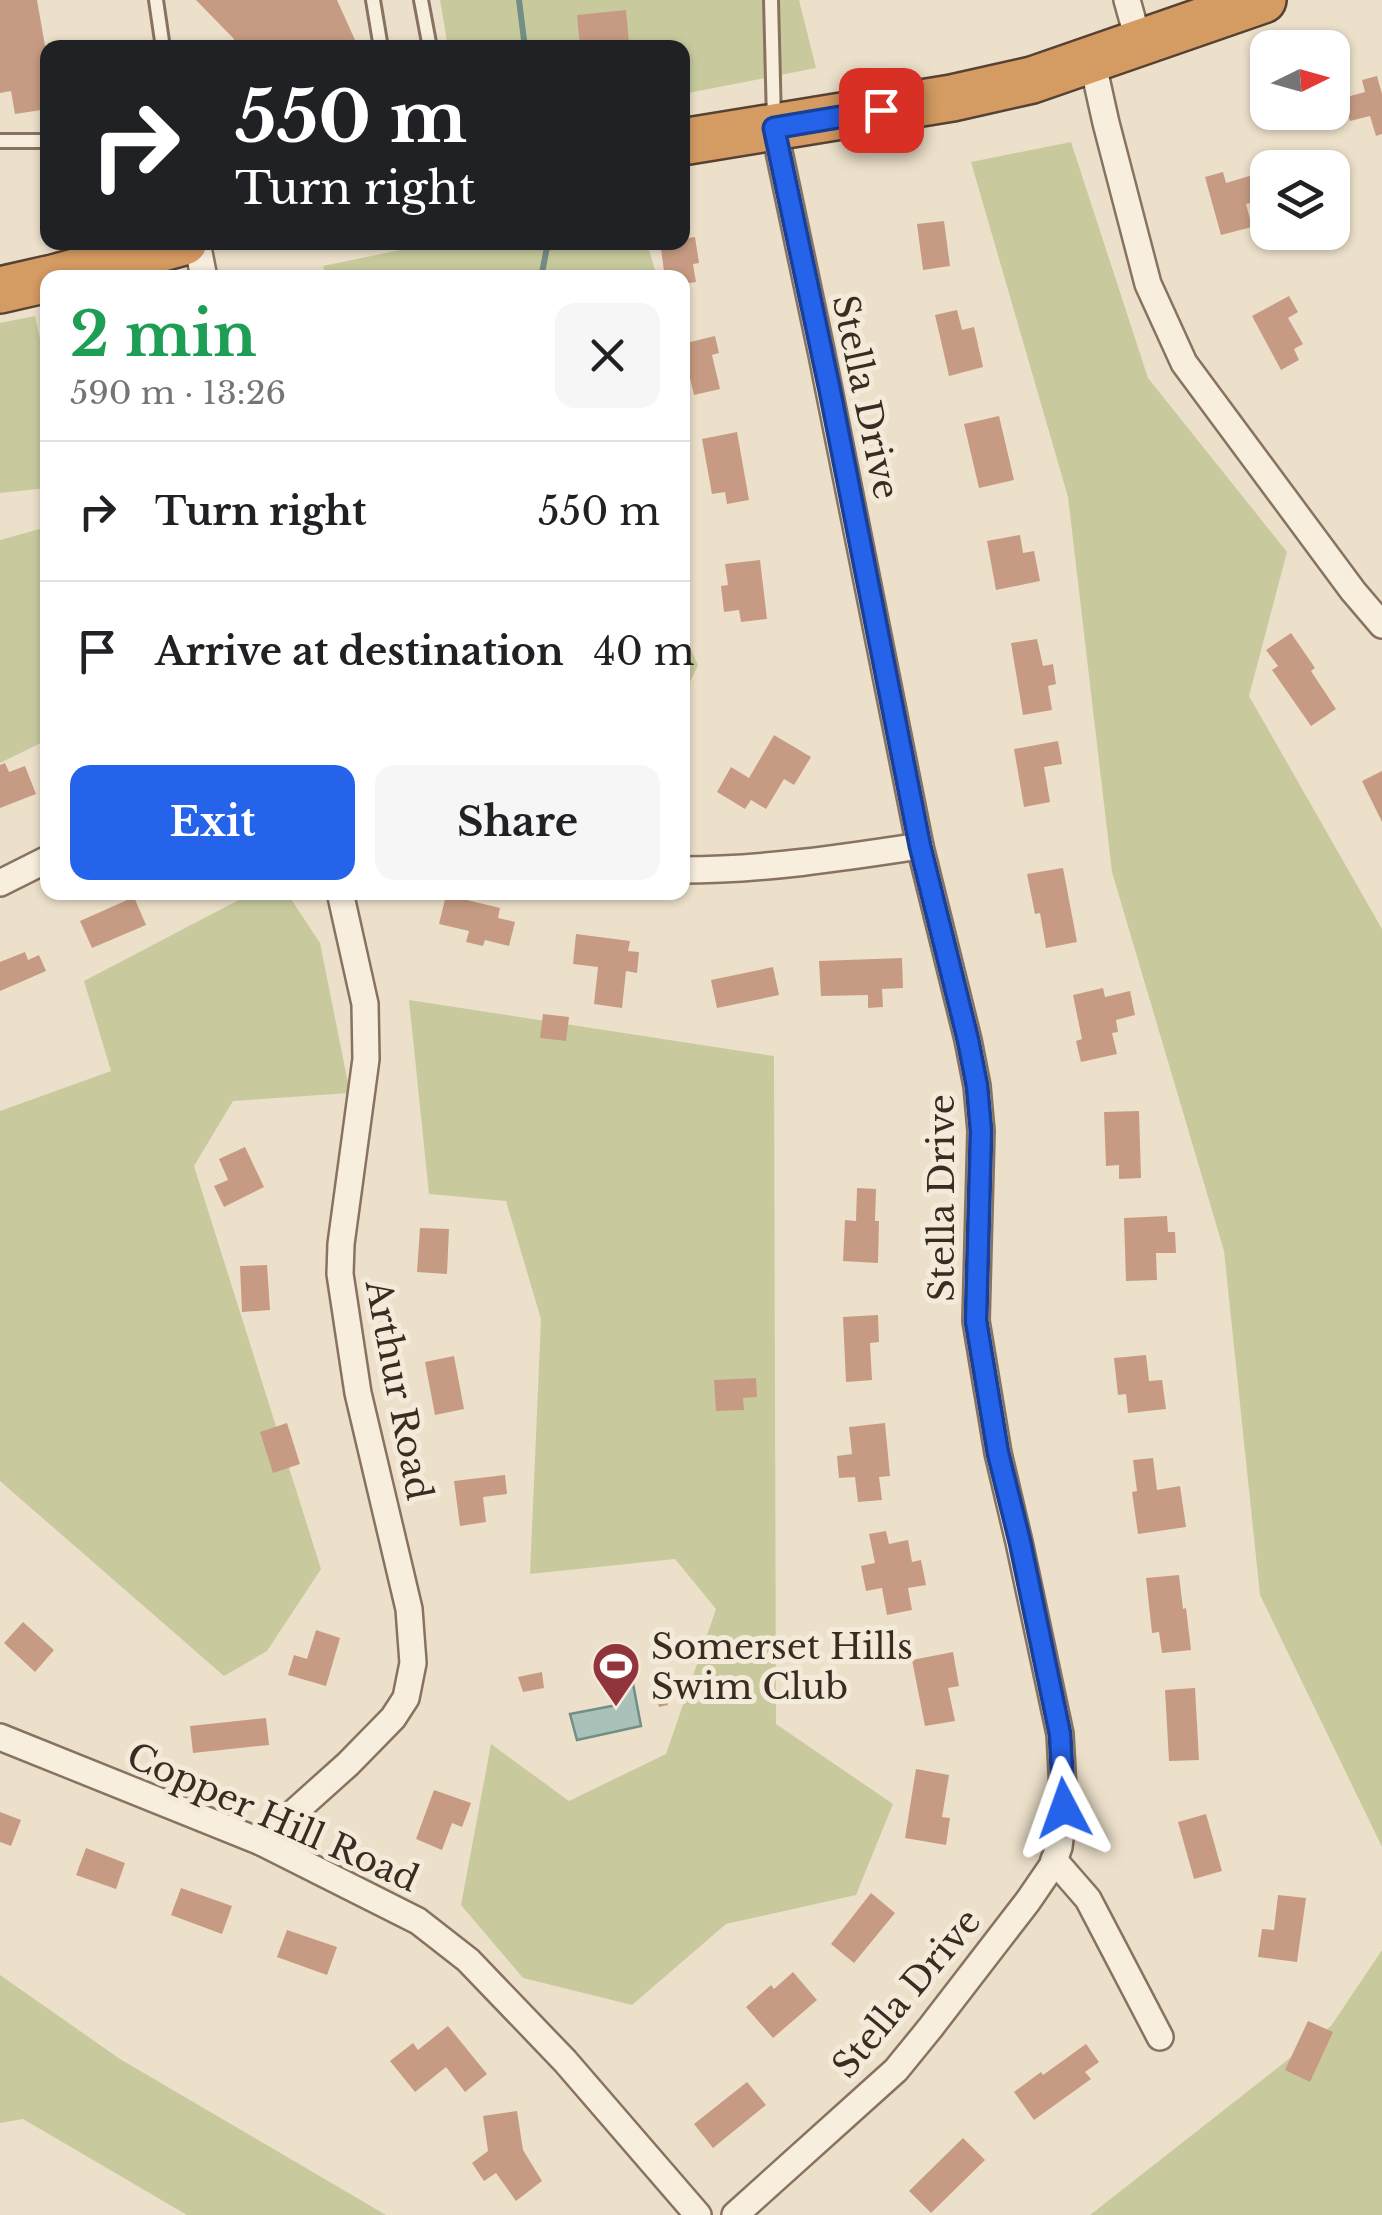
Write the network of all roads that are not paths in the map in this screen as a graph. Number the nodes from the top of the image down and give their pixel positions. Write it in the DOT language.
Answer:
graph roads {
  1 [pos="156,0"];
  2 [pos="373,0"];
  3 [pos="420,0"];
  4 [pos="771,0"];
  5 [pos="1128,0"];
  6 [pos="1262,0"];
  7 [pos="163,40"];
  8 [pos="380,40"];
  9 [pos="428,40"];
  10 [pos="1139,43"];
  11 [pos="1092,60"];
  12 [pos="774,128"];
  13 [pos="0,141"];
  14 [pos="40,141"];
  15 [pos="690,141"];
  16 [pos="150,250"];
  17 [pos="177,250"];
  18 [pos="78,270"];
  19 [pos="196,270"];
  20 [pos="40,280"];
  21 [pos="0,290"];
  22 [pos="1382,626"];
  23 [pos="920,846"];
  24 [pos="40,863"];
  25 [pos="690,870"];
  26 [pos="0,883"];
  27 [pos="342,900"];
  28 [pos="0,1737"];
  29 [pos="261,1842"];
  30 [pos="1054,1860"];
  31 [pos="1160,2037"];
  32 [pos="698,2215"];
  33 [pos="735,2215"];
  1 -- 7 [label="lane"];
  2 -- 8 [label="lane"];
  3 -- 9 [label="lane"];
  4 -- 12 [label="lane"];
  5 -- 10 [label="street"];
  6 -- 10 [label="highway"];
  10 -- 11 [label="highway"];
  11 -- 12 [label="highway"];
  11 -- 22 [label="street"];
  12 -- 15 [label="highway"];
  12 -- 23 [label="street, Stella Drive"];
  13 -- 14 [label="lane"];
  16 -- 18 [label="highway"];
  17 -- 19 [label="street"];
  20 -- 21 [label="highway"];
  23 -- 25 [label="street"];
  23 -- 30 [label="street, Stella Drive"];
  24 -- 26 [label="street"];
  27 -- 29 [label="street, Arthur Road"];
  28 -- 29 [label="street, Copper Hill Road"];
  29 -- 32 [label="street, Copper Hill Road"];
  30 -- 31 [label="street"];
  30 -- 33 [label="street, Stella Drive"];
}
